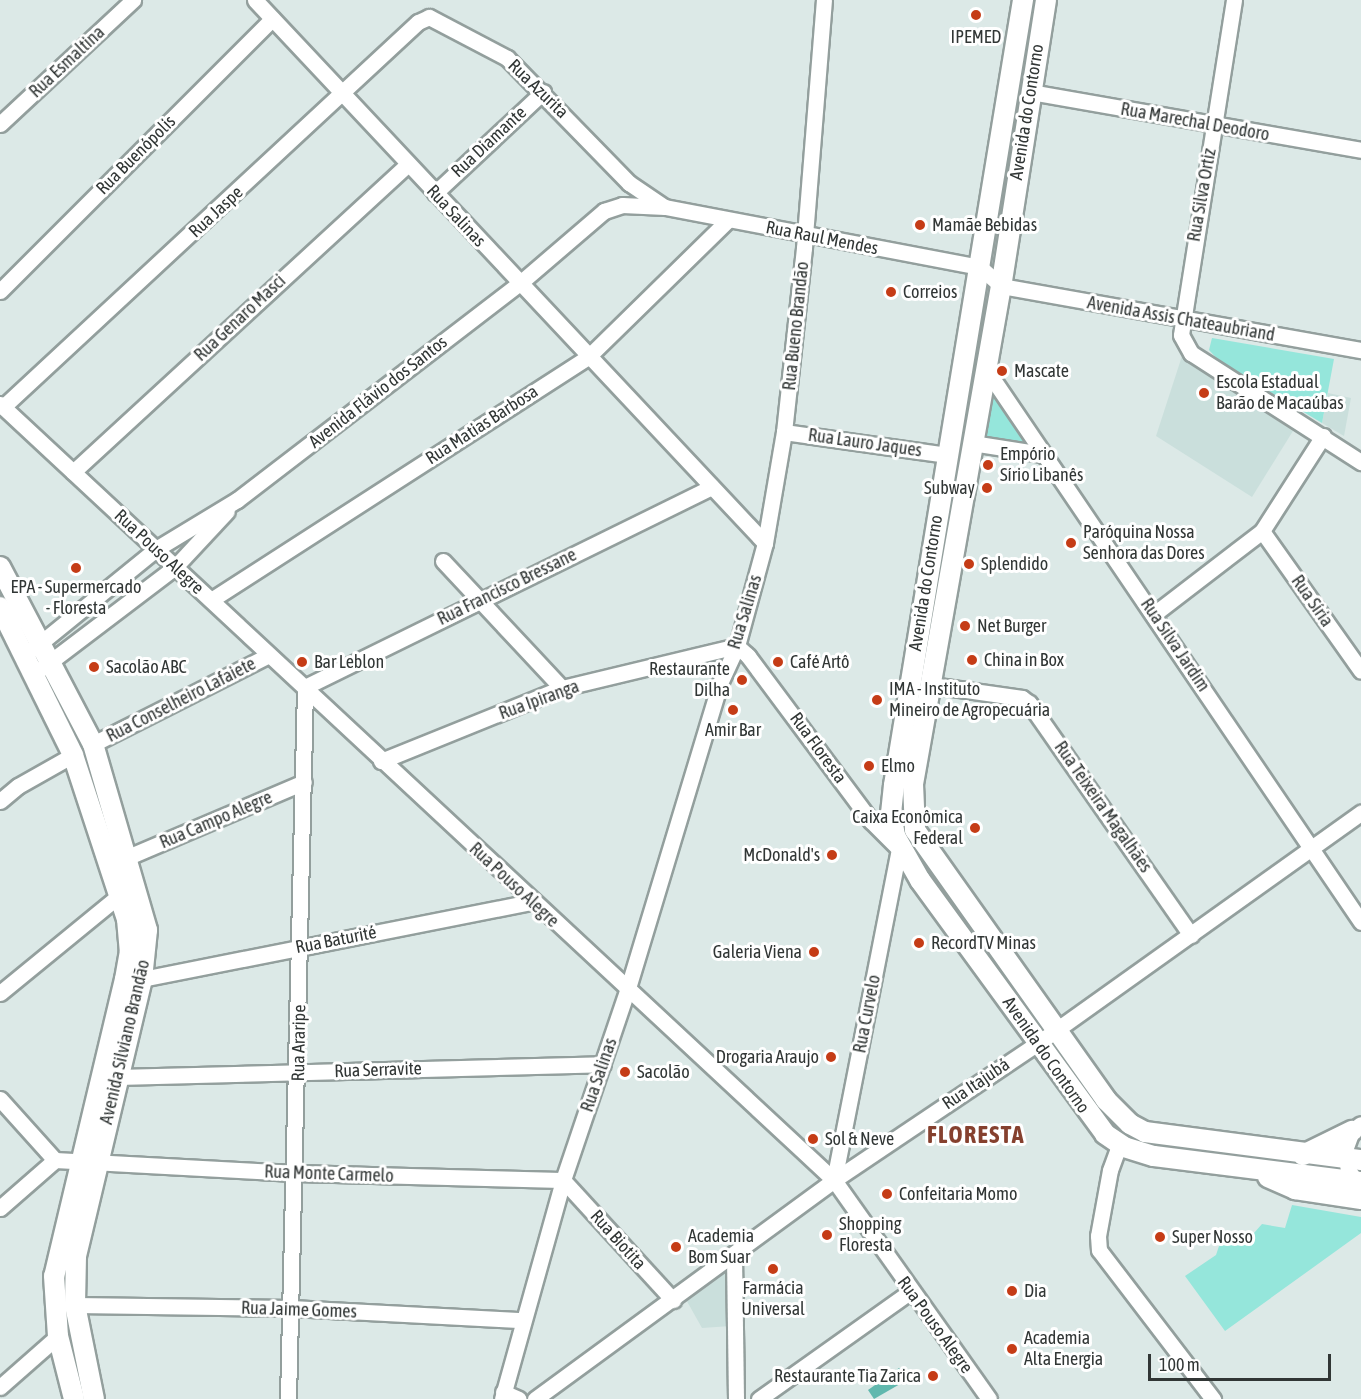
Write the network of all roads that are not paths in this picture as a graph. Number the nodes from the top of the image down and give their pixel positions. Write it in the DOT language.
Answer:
graph roads {
  1 [pos="134,0"];
  2 [pos="255,0"];
  3 [pos="824,0"];
  4 [pos="1023,0"];
  5 [pos="1046,0"];
  6 [pos="1234,0"];
  7 [pos="429,17"];
  8 [pos="272,19"];
  9 [pos="543,92"];
  10 [pos="1030,92"];
  11 [pos="342,95"];
  12 [pos="0,124"];
  13 [pos="1214,127"];
  14 [pos="1361,150"];
  15 [pos="407,165"];
  16 [pos="629,183"];
  17 [pos="435,193"];
  18 [pos="665,207"];
  19 [pos="604,211"];
  20 [pos="728,220"];
  21 [pos="806,235"];
  22 [pos="499,262"];
  23 [pos="980,267"];
  24 [pos="520,283"];
  25 [pos="1001,286"];
  26 [pos="0,291"];
  27 [pos="974,297"];
  28 [pos="497,300"];
  29 [pos="1180,320"];
  30 [pos="1361,350"];
  31 [pos="588,357"];
  32 [pos="986,369"];
  33 [pos="2,406"];
  34 [pos="783,432"];
  35 [pos="1323,436"];
  36 [pos="972,443"];
  37 [pos="947,454"];
  38 [pos="1042,454"];
  39 [pos="1361,462"];
  40 [pos="73,472"];
  41 [pos="711,488"];
  42 [pos="237,500"];
  43 [pos="1262,531"];
  44 [pos="765,543"];
  45 [pos="156,549"];
  46 [pos="443,561"];
  47 [pos="0,567"];
  48 [pos="175,567"];
  49 [pos="211,600"];
  50 [pos="477,601"];
  51 [pos="1154,614"];
  52 [pos="2,617"];
  53 [pos="42,643"];
  54 [pos="737,646"];
  55 [pos="269,655"];
  56 [pos="53,662"];
  57 [pos="27,665"];
  58 [pos="1361,671"];
  59 [pos="931,685"];
  60 [pos="305,687"];
  61 [pos="562,688"];
  62 [pos="93,744"];
  63 [pos="73,755"];
  64 [pos="381,761"];
  65 [pos="304,782"];
  66 [pos="0,801"];
  67 [pos="1361,813"];
  68 [pos="921,843"];
  69 [pos="1312,847"];
  70 [pos="899,849"];
  71 [pos="128,857"];
  72 [pos="121,894"];
  73 [pos="531,902"];
  74 [pos="1361,922"];
  75 [pos="1191,935"];
  76 [pos="300,947"];
  77 [pos="142,979"];
  78 [pos="628,988"];
  79 [pos="0,993"];
  80 [pos="1058,1028"];
  81 [pos="1038,1043"];
  82 [pos="603,1064"];
  83 [pos="299,1072"];
  84 [pos="117,1077"];
  85 [pos="0,1099"];
  86 [pos="1356,1128"];
  87 [pos="1124,1146"];
  88 [pos="1303,1155"];
  89 [pos="1353,1159"];
  90 [pos="55,1160"];
  91 [pos="87,1162"];
  92 [pos="294,1173"];
  93 [pos="563,1180"];
  94 [pos="834,1180"];
  95 [pos="1359,1187"];
  96 [pos="0,1208"];
  97 [pos="734,1256"];
  98 [pos="910,1291"];
  99 [pos="673,1300"];
  100 [pos="75,1305"];
  101 [pos="291,1308"];
  102 [pos="523,1320"];
  103 [pos="58,1336"];
  104 [pos="0,1387"];
  105 [pos="502,1396"];
  106 [pos="74,1399"];
  107 [pos="94,1399"];
  108 [pos="288,1399"];
  109 [pos="519,1399"];
  110 [pos="535,1399"];
  111 [pos="736,1399"];
  112 [pos="759,1399"];
  113 [pos="989,1399"];
  114 [pos="1213,1399"];
  1 -- 12 [label="street, Rua Esmaltina"];
  2 -- 8 [label="street, Rua Salinas"];
  3 -- 21 [label="street, Rua Bueno Brandão"];
  4 -- 23 [label="main road, Avenida do Contorno"];
  5 -- 10 [label="main road, Avenida do Contorno"];
  6 -- 13 [label="street, Rua Silva Ortiz"];
  7 -- 9 [label="street, Rua Azurita"];
  7 -- 11 [label="street, Rua Jaspe"];
  8 -- 11 [label="street, Rua Salinas"];
  8 -- 26 [label="street, Rua Buenópolis"];
  9 -- 16 [label="street, Rua Azurita"];
  9 -- 17 [label="street, Rua Diamante"];
  10 -- 13 [label="street, Rua Marechal Deodoro"];
  10 -- 25 [label="main road, Avenida do Contorno"];
  11 -- 15 [label="street, Rua Salinas"];
  11 -- 33 [label="street, Rua Jaspe"];
  13 -- 14 [label="street, Rua Marechal Deodoro"];
  13 -- 29 [label="street, Rua Silva Ortiz"];
  15 -- 17 [label="street, Rua Salinas"];
  15 -- 40 [label="street, Rua Genaro Masci"];
  16 -- 18 [label="street, Rua Azurita"];
  16 -- 19 [label="street"];
  17 -- 22 [label="street, Rua Salinas"];
  18 -- 19 [label="street"];
  18 -- 20 [label="street, Rua Raul Mendes"];
  19 -- 24 [label="street"];
  20 -- 21 [label="street, Rua Raul Mendes"];
  20 -- 31 [label="street, Rua Matias Barbosa"];
  21 -- 23 [label="street, Rua Raul Mendes"];
  21 -- 34 [label="street, Rua Bueno Brandão"];
  22 -- 24 [label="street, Rua Salinas"];
  22 -- 28 [label="street"];
  23 -- 25 [label="street"];
  23 -- 27 [label="main road, Avenida do Contorno"];
  24 -- 28 [label="street, Avenida Flávio dos Santos"];
  24 -- 31 [label="street, Rua Salinas"];
  25 -- 27 [label="street"];
  25 -- 29 [label="street, Avenida Assis Chateaubriand"];
  25 -- 32 [label="main road, Avenida do Contorno"];
  27 -- 37 [label="main road, Avenida do Contorno"];
  28 -- 42 [label="street, Avenida Flávio dos Santos"];
  29 -- 30 [label="street, Avenida Assis Chateaubriand"];
  29 -- 35 [label="street"];
  31 -- 41 [label="street, Rua Salinas"];
  31 -- 49 [label="street, Rua Matias Barbosa"];
  32 -- 36 [label="main road, Avenida do Contorno"];
  32 -- 38 [label="street, Rua Silva Jardim"];
  33 -- 40 [label="street, Rua Pouso Alegre"];
  34 -- 37 [label="street, Rua Lauro Jaques"];
  34 -- 44 [label="street, Rua Bueno Brandão"];
  35 -- 39 [label="street"];
  35 -- 43 [label="street"];
  36 -- 38 [label="street"];
  36 -- 59 [label="main road, Avenida do Contorno"];
  37 -- 70 [label="main road, Avenida do Contorno"];
  38 -- 51 [label="street, Rua Silva Jardim"];
  40 -- 45 [label="street, Rua Pouso Alegre"];
  41 -- 44 [label="street, Rua Salinas"];
  41 -- 50 [label="street, Rua Francisco Bressane"];
  42 -- 45 [label="street, Avenida Flávio dos Santos"];
  42 -- 48 [label="street, Avenida Flávio dos Santos"];
  43 -- 51 [label="street"];
  43 -- 58 [label="street, Rua Síria"];
  44 -- 54 [label="street, Rua Salinas"];
  45 -- 48 [label="street, Rua Pouso Alegre"];
  45 -- 53 [label="street, Avenida Flávio dos Santos"];
  46 -- 50 [label="street"];
  47 -- 53 [label="main road, Avenida Silviano Brandão"];
  48 -- 49 [label="street, Rua Pouso Alegre"];
  48 -- 56 [label="street, Avenida Flávio dos Santos"];
  49 -- 55 [label="street, Rua Pouso Alegre"];
  50 -- 60 [label="street, Rua Francisco Bressane"];
  50 -- 61 [label="street"];
  51 -- 69 [label="street, Rua Silva Jardim"];
  52 -- 57 [label="main road, Avenida Silviano Brandão"];
  53 -- 56 [label="main road, Avenida Silviano Brandão"];
  53 -- 57 [label="street, Avenida Flávio dos Santos"];
  54 -- 61 [label="street, Rua Ipiranga"];
  54 -- 70 [label="street, Rua Floresta"];
  54 -- 78 [label="street, Rua Salinas"];
  55 -- 60 [label="street, Rua Pouso Alegre"];
  55 -- 62 [label="street, Rua Conselheiro Lafaiete"];
  56 -- 57 [label="street, Avenida Flávio dos Santos"];
  56 -- 62 [label="main road, Avenida Silviano Brandão"];
  57 -- 63 [label="main road, Avenida Silviano Brandão"];
  59 -- 68 [label="main road, Avenida do Contorno"];
  59 -- 75 [label="street, Rua Teixeira Magalhães"];
  60 -- 64 [label="street, Rua Pouso Alegre"];
  60 -- 65 [label="street, Rua Araripe"];
  61 -- 64 [label="street, Rua Ipiranga"];
  62 -- 71 [label="main road, Avenida Silviano Brandão"];
  63 -- 66 [label="street"];
  63 -- 72 [label="main road, Avenida Silviano Brandão"];
  64 -- 73 [label="street, Rua Pouso Alegre"];
  65 -- 71 [label="street, Rua Campo Alegre"];
  65 -- 76 [label="street, Rua Araripe"];
  67 -- 69 [label="street, Rua Itajubá"];
  68 -- 70 [label="main road"];
  68 -- 80 [label="main road, Avenida do Contorno"];
  69 -- 74 [label="street, Rua Silva Jardim"];
  69 -- 75 [label="street, Rua Itajubá"];
  70 -- 81 [label="main road, Avenida do Contorno"];
  70 -- 94 [label="street, Rua Curvelo"];
  71 -- 77 [label="main road, Avenida Silviano Brandão"];
  72 -- 79 [label="street"];
  72 -- 91 [label="main road, Avenida Silviano Brandão"];
  73 -- 76 [label="street, Rua Baturité"];
  73 -- 78 [label="street, Rua Pouso Alegre"];
  75 -- 80 [label="street, Rua Itajubá"];
  76 -- 77 [label="street, Rua Baturité"];
  76 -- 83 [label="street, Rua Araripe"];
  77 -- 84 [label="main road, Avenida Silviano Brandão"];
  78 -- 82 [label="street, Rua Salinas"];
  78 -- 94 [label="street, Rua Pouso Alegre"];
  80 -- 81 [label="street, Rua Itajubá"];
  80 -- 88 [label="main road, Avenida do Contorno"];
  81 -- 87 [label="main road, Avenida do Contorno"];
  81 -- 94 [label="street, Rua Itajubá"];
  82 -- 83 [label="street, Rua Serravite"];
  82 -- 93 [label="street, Rua Salinas"];
  83 -- 84 [label="street, Rua Serravite"];
  83 -- 92 [label="street, Rua Araripe"];
  84 -- 91 [label="main road, Avenida Silviano Brandão"];
  85 -- 90 [label="street"];
  86 -- 88 [label="main road"];
  86 -- 89 [label="street"];
  87 -- 95 [label="main road, Avenida do Contorno"];
  87 -- 114 [label="street"];
  88 -- 89 [label="main road, Avenida do Contorno"];
  89 -- 95 [label="street, Avenida do Contorno"];
  90 -- 91 [label="street, Rua Monte Carmelo"];
  90 -- 96 [label="street"];
  91 -- 92 [label="street, Rua Monte Carmelo"];
  91 -- 100 [label="main road, Avenida Silviano Brandão"];
  91 -- 103 [label="main road, Avenida Silviano Brandão"];
  92 -- 93 [label="street, Rua Monte Carmelo"];
  92 -- 101 [label="street, Rua Araripe"];
  93 -- 99 [label="street, Rua Biotita"];
  93 -- 102 [label="street, Rua Salinas"];
  94 -- 97 [label="street, Rua Itajubá"];
  94 -- 98 [label="street, Rua Pouso Alegre"];
  97 -- 99 [label="street, Rua Itajubá"];
  97 -- 111 [label="street"];
  98 -- 112 [label="street"];
  98 -- 113 [label="street, Rua Pouso Alegre"];
  99 -- 110 [label="street, Rua Itajubá"];
  100 -- 101 [label="street, Rua Jaime Gomes"];
  100 -- 107 [label="main road, Avenida Silviano Brandão"];
  101 -- 102 [label="street, Rua Jaime Gomes"];
  101 -- 108 [label="street, Rua Araripe"];
  102 -- 105 [label="street, Rua Salinas"];
  103 -- 104 [label="street"];
  103 -- 106 [label="main road, Avenida Silviano Brandão"];
  105 -- 109 [label="street, Rua Salinas"];
}
